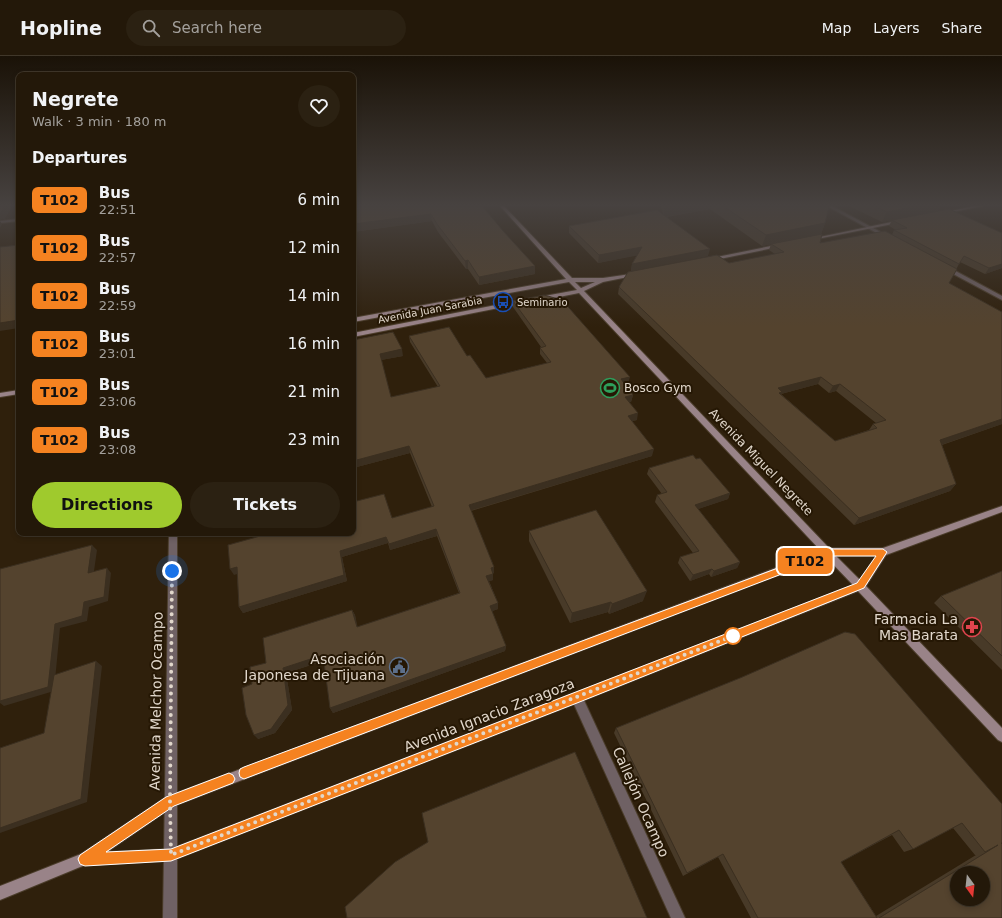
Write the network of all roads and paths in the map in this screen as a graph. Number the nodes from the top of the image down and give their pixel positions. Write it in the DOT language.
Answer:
graph roads {
  1 [pos="538,246"];
  2 [pos="774,246"];
  3 [pos="701,261"];
  4 [pos="941,265"];
  5 [pos="641,272"];
  6 [pos="569,280"];
  7 [pos="603,280"];
  8 [pos="580,291"];
  9 [pos="1002,298"];
  10 [pos="534,300"];
  11 [pos="527,301"];
  12 [pos="356,319"];
  13 [pos="356,334"];
  14 [pos="16,392"];
  15 [pos="0,395"];
  16 [pos="1002,509"];
  17 [pos="173,536"];
  18 [pos="829,552"];
  19 [pos="883,552"];
  20 [pos="860,586"];
  21 [pos="577,698"];
  22 [pos="1002,736"];
  23 [pos="170,801"];
  24 [pos="171,855"];
  25 [pos="85,859"];
  26 [pos="0,893"];
  27 [pos="170,918"];
  28 [pos="678,918"];
  1 -- 6 [label="main road, Avenida Miguel Negrete"];
  2 -- 3 [label="main road"];
  4 -- 9 [label="street"];
  5 -- 7 [label="main road, Avenida Juan Sarabia"];
  6 -- 7 [label="main road, Avenida Juan Sarabia"];
  6 -- 8 [label="main road, Avenida Miguel Negrete"];
  6 -- 12 [label="main road, Avenida Juan Sarabia"];
  7 -- 8 [label="main road, Avenida Juan Sarabia"];
  8 -- 10 [label="main road, Avenida Juan Sarabia"];
  8 -- 18 [label="main road, Avenida Miguel Negrete"];
  11 -- 13 [label="main road, Avenida Juan Sarabia"];
  14 -- 15 [label="main road"];
  16 -- 19 [label="main road, Avenida Ignacio Zaragoza"];
  17 -- 23 [label="street, Avenida Melchor Ocampo"];
  18 -- 19 [label="main road, Avenida Ignacio Zaragoza"];
  18 -- 20 [label="main road, Avenida Miguel Negrete"];
  18 -- 23 [label="main road, Avenida Ignacio Zaragoza"];
  19 -- 20 [label="main road"];
  20 -- 21 [label="main road, Avenida Ignacio Zaragoza"];
  20 -- 22 [label="main road, Avenida Miguel Negrete"];
  21 -- 24 [label="main road, Avenida Ignacio Zaragoza"];
  21 -- 28 [label="street, Callejón Ocampo"];
  23 -- 24 [label="street, Avenida Melchor Ocampo"];
  23 -- 25 [label="main road, Avenida Ignacio Zaragoza"];
  24 -- 25 [label="main road, Avenida Ignacio Zaragoza"];
  24 -- 27 [label="street, Avenida Melchor Ocampo"];
  25 -- 26 [label="main road, Avenida Ignacio Zaragoza"];
}
